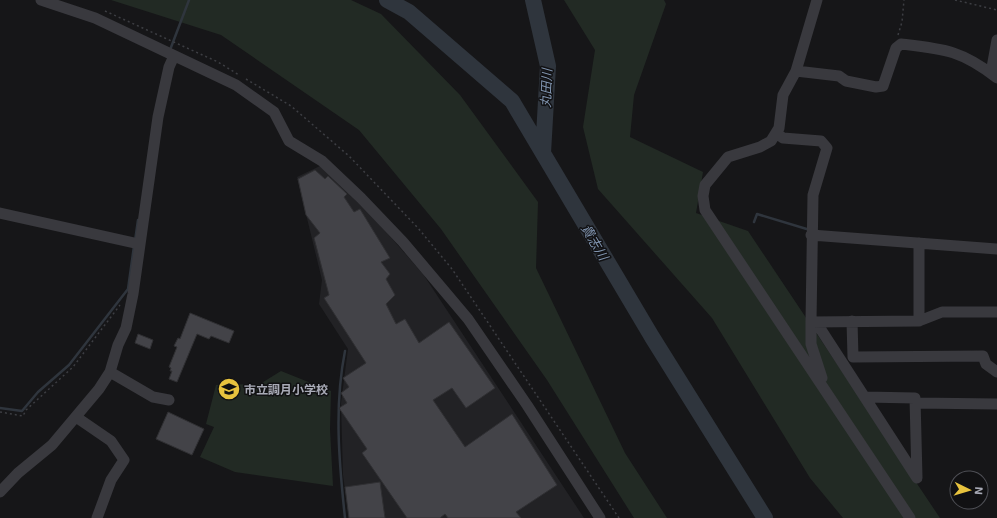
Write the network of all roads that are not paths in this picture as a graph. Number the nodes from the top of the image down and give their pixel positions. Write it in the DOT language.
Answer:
graph roads {
  1 [pos="41,0"];
  2 [pos="817,0"];
  3 [pos="997,40"];
  4 [pos="174,56"];
  5 [pos="796,70"];
  6 [pos="994,75"];
  7 [pos="776,133"];
  8 [pos="0,213"];
  9 [pos="812,235"];
  10 [pos="919,243"];
  11 [pos="140,244"];
  12 [pos="997,249"];
  13 [pos="997,312"];
  14 [pos="852,321"];
  15 [pos="919,321"];
  16 [pos="814,322"];
  17 [pos="853,357"];
  18 [pos="110,372"];
  19 [pos="997,372"];
  20 [pos="854,380"];
  21 [pos="823,387"];
  22 [pos="865,397"];
  23 [pos="169,400"];
  24 [pos="916,404"];
  25 [pos="997,404"];
  26 [pos="76,417"];
  27 [pos="0,492"];
  28 [pos="97,518"];
  29 [pos="600,518"];
  30 [pos="910,518"];
  1 -- 4 [label="street"];
  2 -- 5 [label="street"];
  3 -- 6 [label="street"];
  4 -- 11 [label="street"];
  4 -- 29 [label="street"];
  5 -- 6 [label="street"];
  5 -- 7 [label="street"];
  7 -- 9 [label="street"];
  7 -- 21 [label="street"];
  8 -- 11 [label="street"];
  9 -- 10 [label="street"];
  9 -- 16 [label="street"];
  10 -- 12 [label="street"];
  10 -- 15 [label="street"];
  11 -- 18 [label="street"];
  13 -- 15 [label="street"];
  14 -- 15 [label="street"];
  14 -- 16 [label="street"];
  14 -- 17 [label="street"];
  16 -- 20 [label="street"];
  16 -- 21 [label="street"];
  17 -- 19 [label="street"];
  17 -- 20 [label="street"];
  18 -- 23 [label="street"];
  18 -- 26 [label="street"];
  20 -- 22 [label="street"];
  21 -- 30 [label="street"];
  22 -- 24 [label="street"];
  22 -- 24 [label="street"];
  24 -- 25 [label="street"];
  26 -- 27 [label="street"];
  26 -- 28 [label="street"];
}
